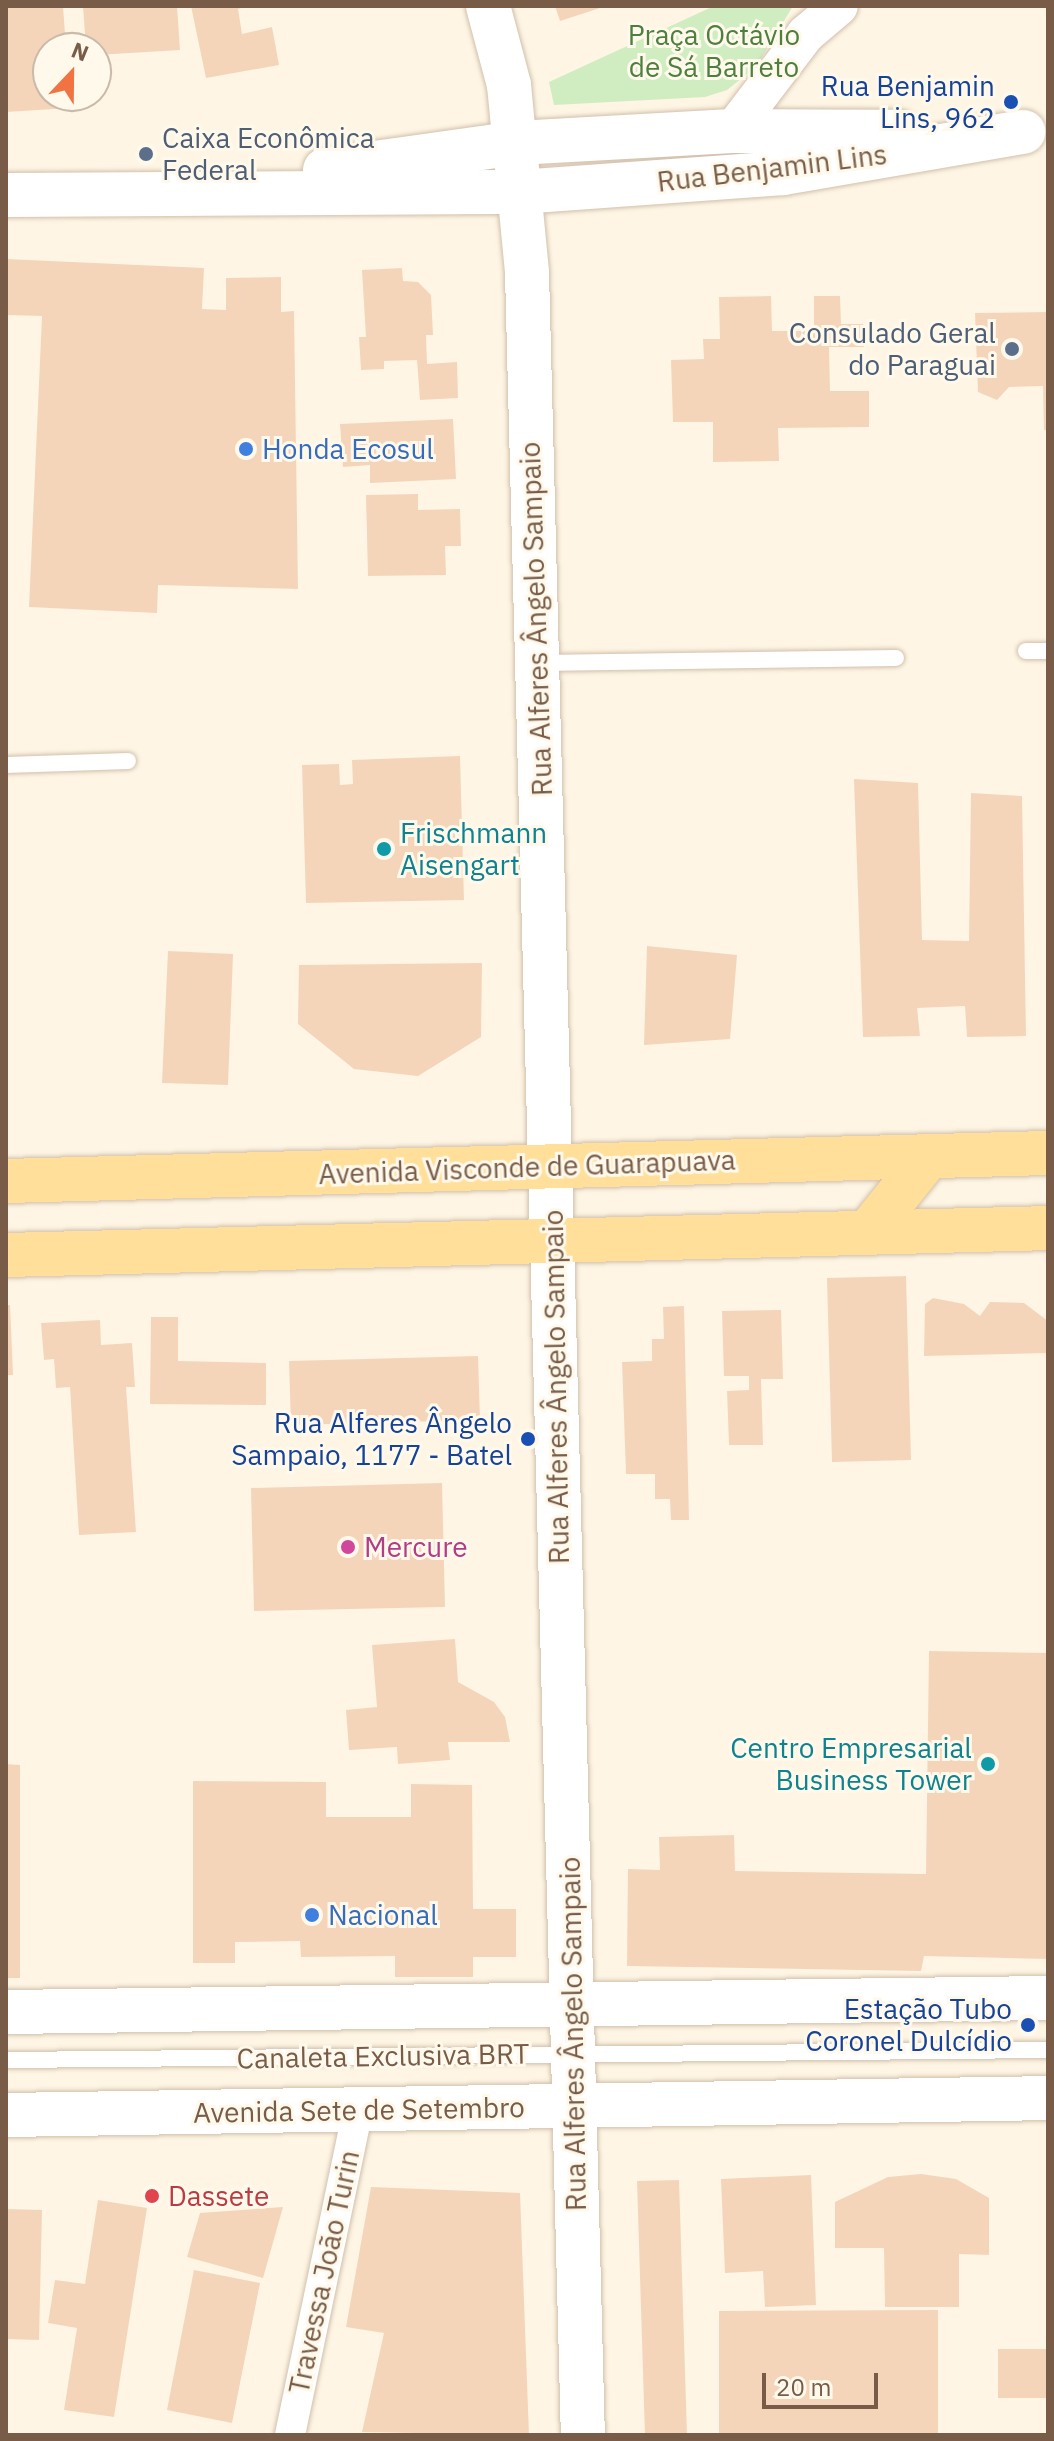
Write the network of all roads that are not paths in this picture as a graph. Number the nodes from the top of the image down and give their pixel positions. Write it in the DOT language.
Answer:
graph roads {
  1 [pos="488,6"];
  2 [pos="839,6"];
  3 [pos="732,131"];
  4 [pos="1036,132"];
  5 [pos="517,143"];
  6 [pos="519,192"];
  7 [pos="156,194"];
  8 [pos="6,195"];
  9 [pos="1026,651"];
  10 [pos="1048,651"];
  11 [pos="896,658"];
  12 [pos="537,663"];
  13 [pos="128,761"];
  14 [pos="6,765"];
  15 [pos="1048,1153"];
  16 [pos="929,1156"];
  17 [pos="550,1166"];
  18 [pos="6,1181"];
  19 [pos="1048,1228"];
  20 [pos="868,1232"];
  21 [pos="552,1241"];
  22 [pos="6,1255"];
  23 [pos="1048,1998"];
  24 [pos="572,2008"];
  25 [pos="6,2012"];
  26 [pos="1048,2050"];
  27 [pos="573,2054"];
  28 [pos="6,2060"];
  29 [pos="1048,2098"];
  30 [pos="574,2107"];
  31 [pos="358,2109"];
  32 [pos="6,2115"];
  33 [pos="290,2435"];
  34 [pos="583,2435"];
  1 -- 5 [label="main road, Rua Alferes Ângelo Sampaio"];
  2 -- 3 [label="street"];
  3 -- 4 [label="main road, Rua Benjamin Lins"];
  3 -- 5 [label="main road, Rua Benjamin Lins"];
  4 -- 6 [label="main road, Rua Benjamin Lins"];
  5 -- 6 [label="main road, Rua Alferes Ângelo Sampaio"];
  5 -- 7 [label="main road, Rua Benjamin Lins"];
  6 -- 7 [label="main road, Rua Benjamin Lins"];
  6 -- 12 [label="main road, Rua Alferes Ângelo Sampaio"];
  7 -- 8 [label="main road"];
  9 -- 10 [label="lane"];
  11 -- 12 [label="lane"];
  12 -- 17 [label="main road, Rua Alferes Ângelo Sampaio"];
  13 -- 14 [label="lane"];
  15 -- 16 [label="main road, Avenida Visconde de Guarapuava"];
  16 -- 17 [label="main road, Avenida Visconde de Guarapuava"];
  16 -- 20 [label="main road"];
  17 -- 18 [label="main road, Avenida Visconde de Guarapuava"];
  17 -- 21 [label="main road, Rua Alferes Ângelo Sampaio"];
  19 -- 20 [label="main road"];
  20 -- 21 [label="main road"];
  21 -- 22 [label="main road"];
  21 -- 24 [label="main road, Rua Alferes Ângelo Sampaio"];
  23 -- 24 [label="main road"];
  24 -- 25 [label="main road"];
  24 -- 27 [label="main road, Rua Alferes Ângelo Sampaio"];
  26 -- 27 [label="lane, Canaleta Exclusiva BRT"];
  27 -- 28 [label="lane, Canaleta Exclusiva BRT"];
  27 -- 30 [label="main road, Rua Alferes Ângelo Sampaio"];
  29 -- 30 [label="main road, Avenida Sete de Setembro"];
  30 -- 31 [label="main road, Avenida Sete de Setembro"];
  30 -- 34 [label="main road, Rua Alferes Ângelo Sampaio"];
  31 -- 32 [label="main road, Avenida Sete de Setembro"];
  31 -- 33 [label="street, Travessa João Turin"];
}
